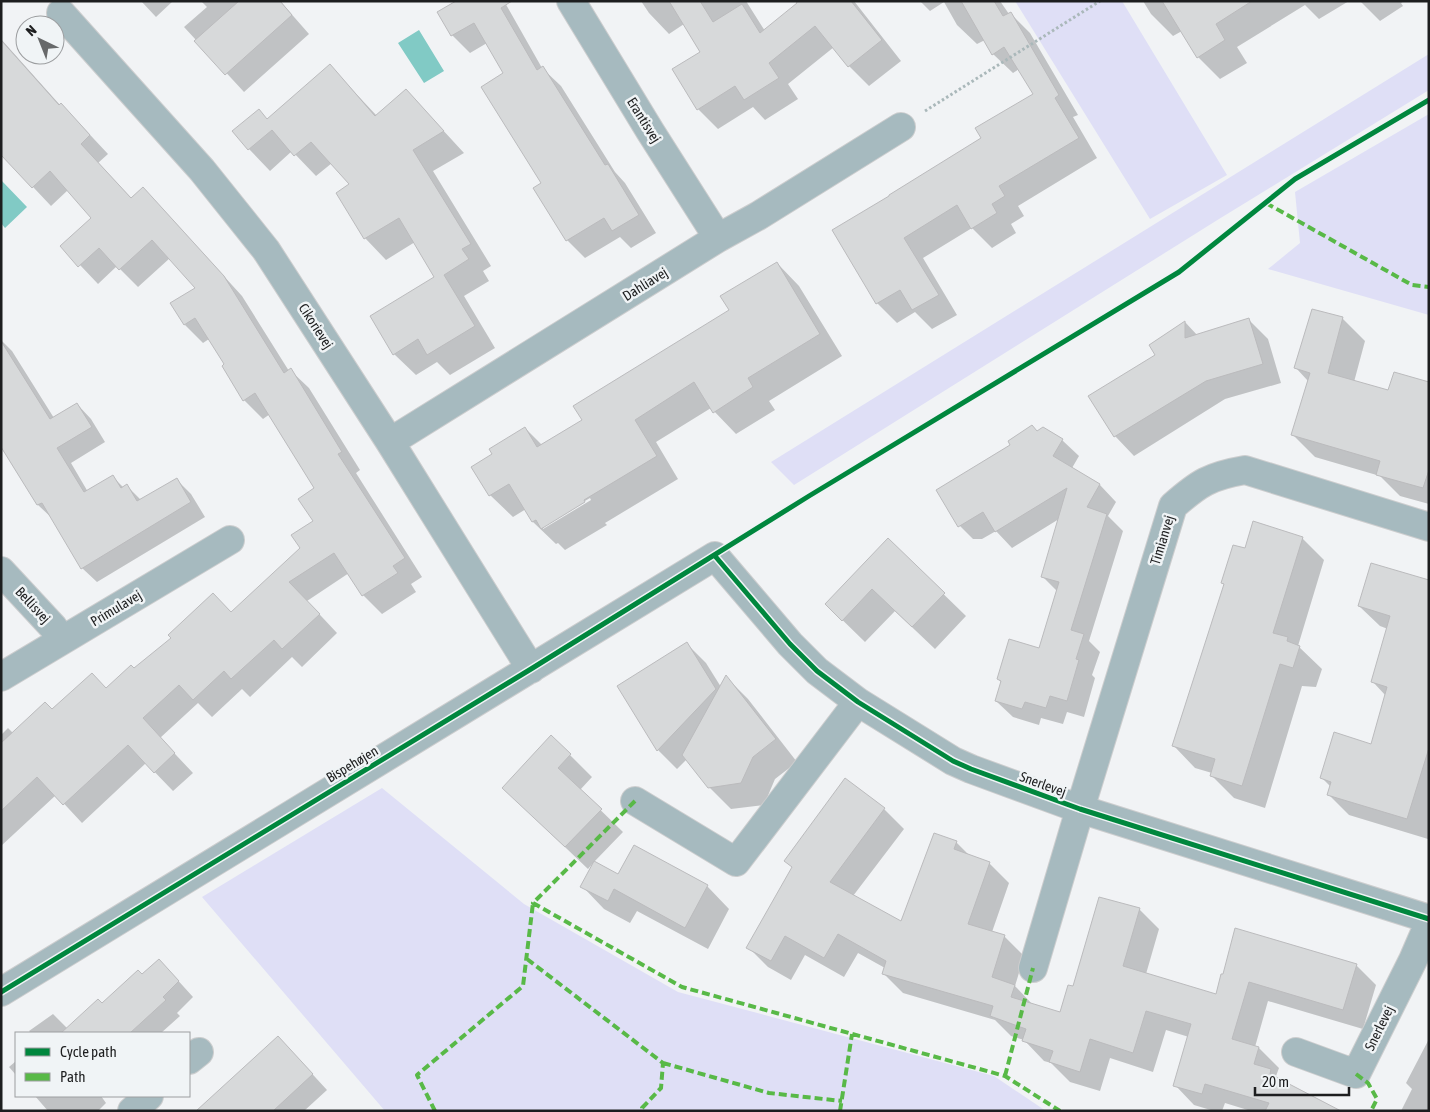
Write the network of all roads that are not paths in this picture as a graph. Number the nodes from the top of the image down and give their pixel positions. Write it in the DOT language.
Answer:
graph roads {
  1 [pos="571,1"];
  2 [pos="61,13"];
  3 [pos="901,127"];
  4 [pos="718,238"];
  5 [pos="390,442"];
  6 [pos="1429,527"];
  7 [pos="230,540"];
  8 [pos="715,556"];
  9 [pos="1,570"];
  10 [pos="62,640"];
  11 [pos="531,669"];
  12 [pos="1,677"];
  13 [pos="858,702"];
  14 [pos="635,801"];
  15 [pos="1080,809"];
  16 [pos="1429,919"];
  17 [pos="1429,924"];
  18 [pos="1034,968"];
  19 [pos="1,992"];
  20 [pos="1296,1052"];
  21 [pos="148,1097"];
  22 [pos="132,1111"];
  1 -- 4 [label="street, Erantisvej"];
  2 -- 5 [label="street, Cikorievej"];
  3 -- 4 [label="street, Dahliavej"];
  4 -- 5 [label="street, Dahliavej"];
  5 -- 11 [label="street, Cikorievej"];
  6 -- 15 [label="street, Timianvej"];
  7 -- 10 [label="street, Primulavej"];
  8 -- 11 [label="street, Bispehøjen"];
  8 -- 13 [label="street, Snerlevej"];
  9 -- 10 [label="street, Bellisvej"];
  10 -- 12 [label="street, Primulavej"];
  11 -- 19 [label="street, Bispehøjen"];
  13 -- 14 [label="street"];
  13 -- 15 [label="street, Snerlevej"];
  15 -- 16 [label="street, Snerlevej"];
  15 -- 18 [label="street, Snerlevej"];
  17 -- 20 [label="street, Snerlevej"];
  21 -- 22 [label="street"];
}
